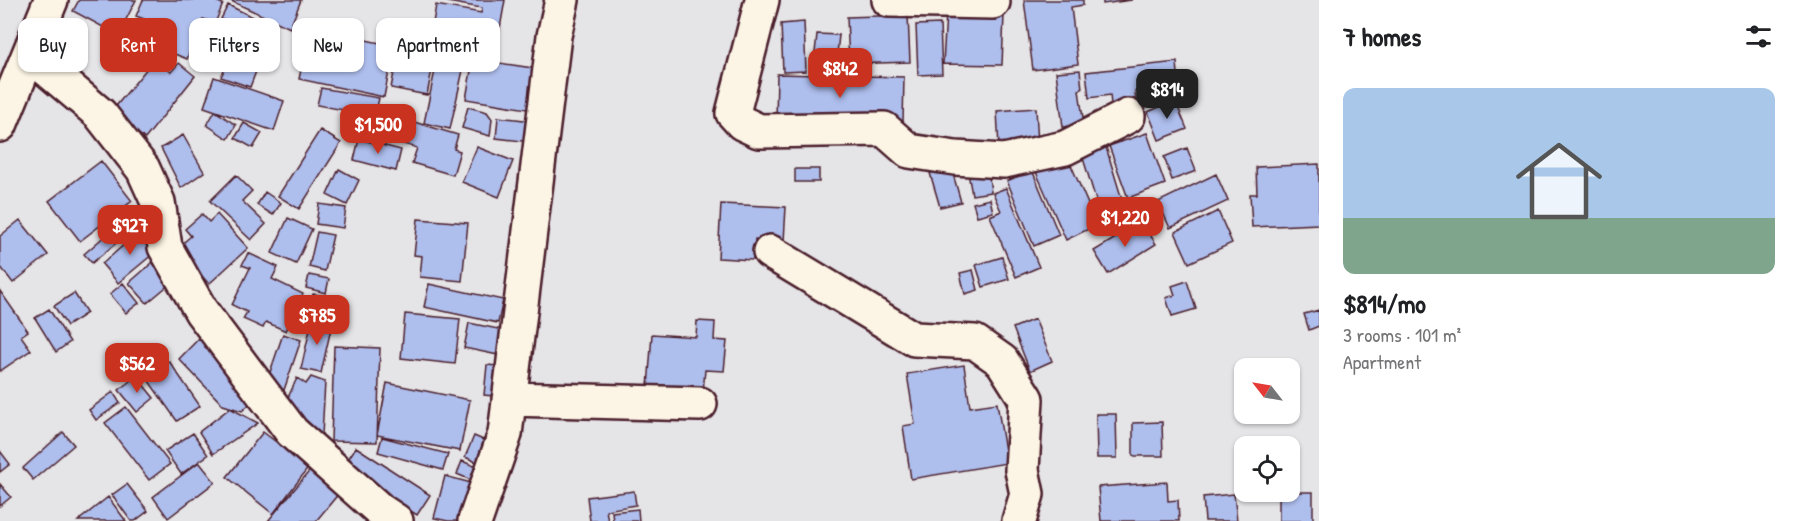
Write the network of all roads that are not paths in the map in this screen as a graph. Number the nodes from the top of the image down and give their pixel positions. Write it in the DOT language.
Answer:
graph roads {
  1 [pos="51,0"];
  2 [pos="562,0"];
  3 [pos="762,0"];
  4 [pos="889,0"];
  5 [pos="993,2"];
  6 [pos="44,18"];
  7 [pos="22,72"];
  8 [pos="50,72"];
  9 [pos="1128,116"];
  10 [pos="0,125"];
  11 [pos="770,252"];
  12 [pos="509,399"];
  13 [pos="700,404"];
  14 [pos="396,521"];
  15 [pos="475,521"];
  16 [pos="1019,521"];
  1 -- 6 [label="street"];
  2 -- 12 [label="street"];
  3 -- 9 [label="street"];
  4 -- 5 [label="street"];
  7 -- 10 [label="street"];
  8 -- 14 [label="street"];
  11 -- 16 [label="street"];
  12 -- 13 [label="street"];
  12 -- 15 [label="street"];
}
